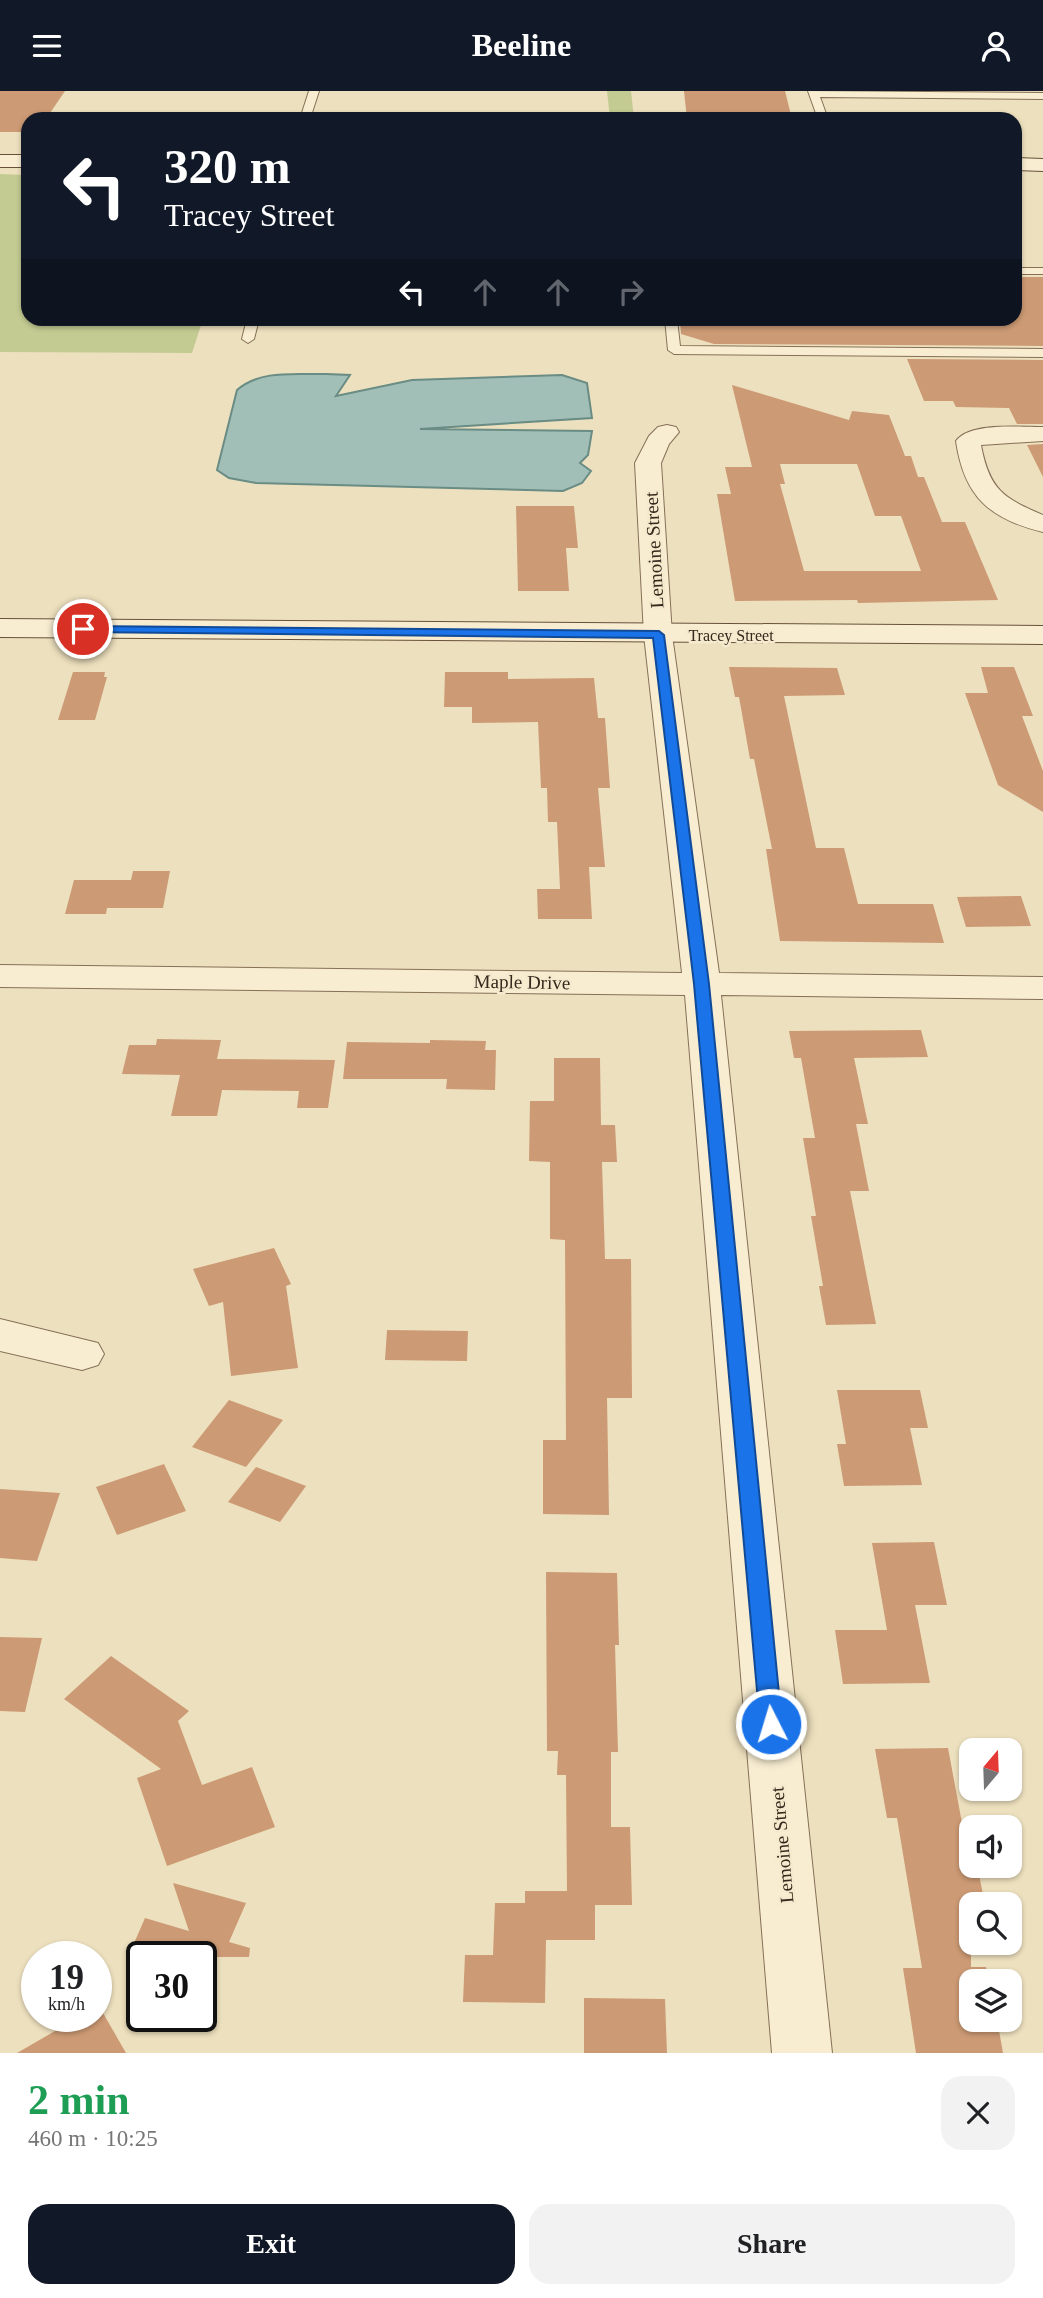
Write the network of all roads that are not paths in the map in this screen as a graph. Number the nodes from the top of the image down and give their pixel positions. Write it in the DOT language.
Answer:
graph roads {
  1 [pos="314,91"];
  2 [pos="814,92"];
  3 [pos="1043,96"];
  4 [pos="307,112"];
  5 [pos="820,112"];
  6 [pos="0,161"];
  7 [pos="21,161"];
  8 [pos="1022,165"];
  9 [pos="1043,165"];
  10 [pos="1022,173"];
  11 [pos="1043,173"];
  12 [pos="1022,271"];
  13 [pos="1043,271"];
  14 [pos="251,326"];
  15 [pos="672,326"];
  16 [pos="248,339"];
  17 [pos="1043,353"];
  18 [pos="667,432"];
  19 [pos="1043,434"];
  20 [pos="1043,524"];
  21 [pos="0,628"];
  22 [pos="659,635"];
  23 [pos="1043,635"];
  24 [pos="0,977"];
  25 [pos="702,984"];
  26 [pos="1043,988"];
  27 [pos="0,1335"];
  28 [pos="82,1354"];
  29 [pos="802,2053"];
  1 -- 4 [label="lane"];
  2 -- 3 [label="lane"];
  2 -- 5 [label="lane"];
  6 -- 7 [label="street"];
  8 -- 9 [label="street"];
  10 -- 11 [label="street"];
  12 -- 13 [label="lane"];
  14 -- 16 [label="lane"];
  15 -- 17 [label="lane"];
  18 -- 22 [label="street, Lemoine Street"];
  19 -- 20 [label="street"];
  21 -- 22 [label="street, Tracey Street"];
  22 -- 23 [label="street, Tracey Street"];
  22 -- 25 [label="street, Lemoine Street"];
  24 -- 25 [label="street, Maple Drive"];
  25 -- 26 [label="street, Maple Drive"];
  25 -- 29 [label="street, Lemoine Street"];
  27 -- 28 [label="street"];
}
